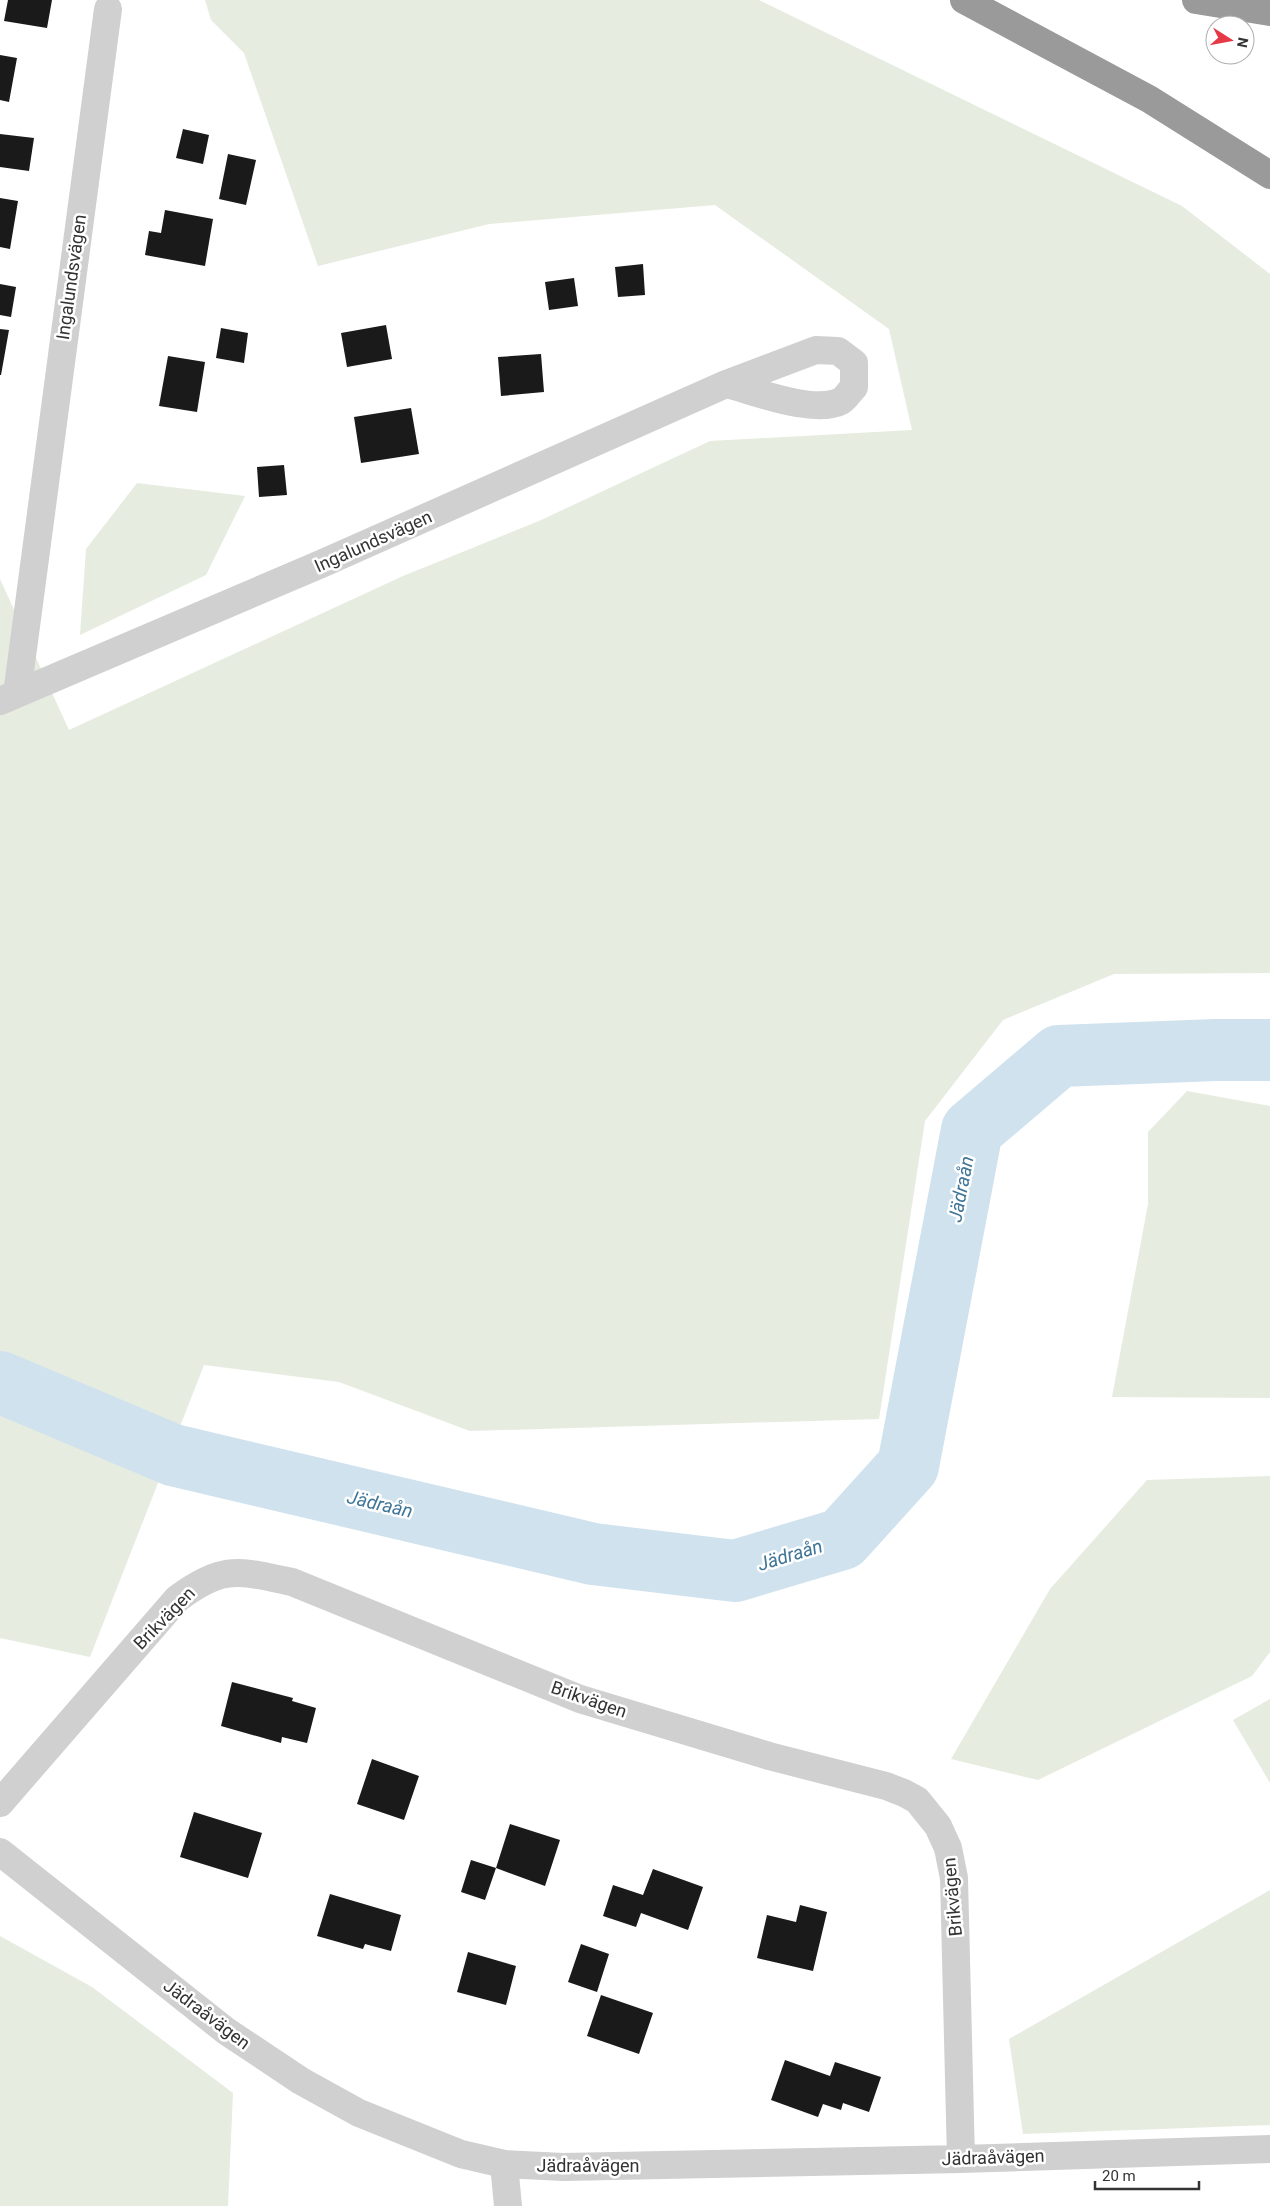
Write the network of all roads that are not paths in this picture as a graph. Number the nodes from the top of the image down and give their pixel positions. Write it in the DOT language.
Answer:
graph roads {
  1 [pos="964,0"];
  2 [pos="1196,0"];
  3 [pos="108,9"];
  4 [pos="1270,12"];
  5 [pos="1270,175"];
  6 [pos="726,384"];
  7 [pos="8,698"];
  8 [pos="0,1802"];
  9 [pos="0,1852"];
  10 [pos="1270,2149"];
  11 [pos="960,2159"];
  12 [pos="504,2164"];
  13 [pos="508,2206"];
  1 -- 5 [label="highway"];
  2 -- 4 [label="highway"];
  3 -- 7 [label="street, Ingalundsvägen"];
  6 -- 7 [label="street, Ingalundsvägen"];
  8 -- 11 [label="street, Brikvägen"];
  9 -- 12 [label="street, Jädraåvägen"];
  10 -- 11 [label="street, Jädraåvägen"];
  11 -- 12 [label="street, Jädraåvägen"];
  12 -- 13 [label="street"];
}
